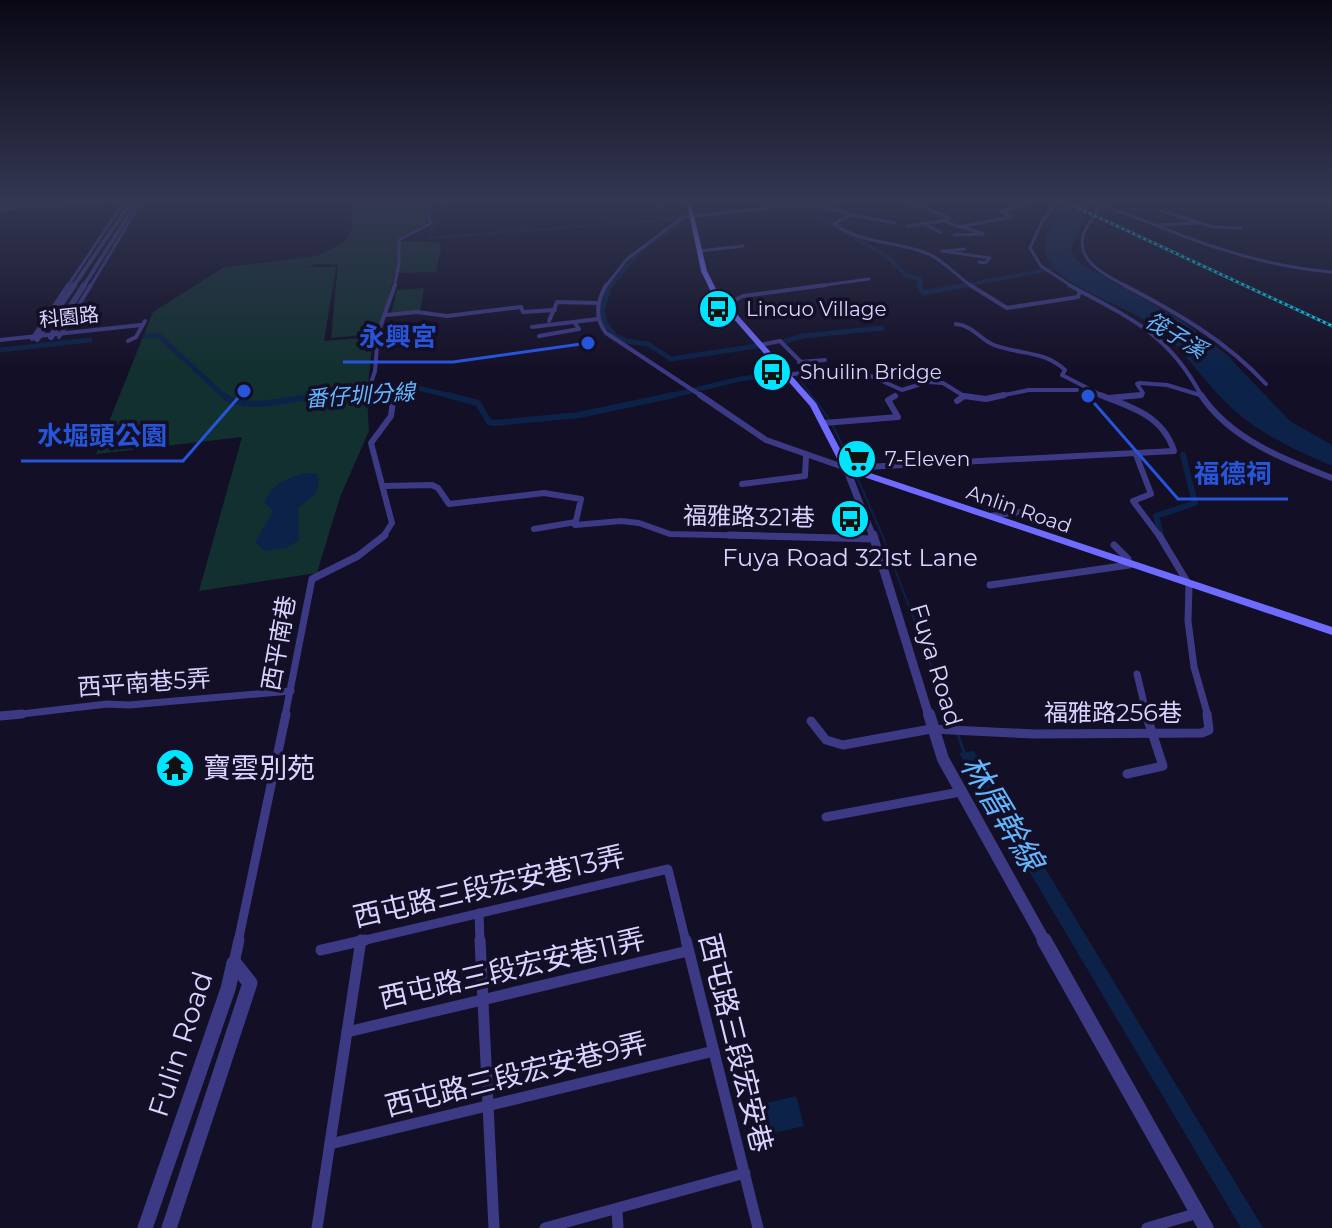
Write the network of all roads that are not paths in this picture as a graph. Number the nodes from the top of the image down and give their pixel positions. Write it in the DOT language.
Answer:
graph roads {
  1 [pos="93,256"];
  2 [pos="101,256"];
  3 [pos="400,256"];
  4 [pos="627,256"];
  5 [pos="702,256"];
  6 [pos="932,256"];
  7 [pos="978,256"];
  8 [pos="1035,256"];
  9 [pos="1086,256"];
  10 [pos="1250,256"];
  11 [pos="979,262"];
  12 [pos="1332,272"];
  13 [pos="869,279"];
  14 [pos="1080,291"];
  15 [pos="598,303"];
  16 [pos="725,305"];
  17 [pos="555,310"];
  18 [pos="386,315"];
  19 [pos="598,319"];
  20 [pos="549,321"];
  21 [pos="575,323"];
  22 [pos="956,324"];
  23 [pos="140,327"];
  24 [pos="532,327"];
  25 [pos="72,332"];
  26 [pos="56,335"];
  27 [pos="539,336"];
  28 [pos="36,338"];
  29 [pos="0,341"];
  30 [pos="128,341"];
  31 [pos="760,345"];
  32 [pos="825,360"];
  33 [pos="799,362"];
  34 [pos="807,368"];
  35 [pos="787,375"];
  36 [pos="1266,384"];
  37 [pos="1079,390"];
  38 [pos="1200,395"];
  39 [pos="895,396"];
  40 [pos="964,396"];
  41 [pos="1109,398"];
  42 [pos="957,401"];
  43 [pos="829,423"];
  44 [pos="1135,452"];
  45 [pos="806,455"];
  46 [pos="852,470"];
  47 [pos="1332,478"];
  48 [pos="742,484"];
  49 [pos="384,486"];
  50 [pos="1035,510"];
  51 [pos="988,517"];
  52 [pos="576,522"];
  53 [pos="534,529"];
  54 [pos="874,539"];
  55 [pos="1114,545"];
  56 [pos="1129,565"];
  57 [pos="990,585"];
  58 [pos="1189,585"];
  59 [pos="1332,631"];
  60 [pos="1137,674"];
  61 [pos="291,691"];
  62 [pos="0,716"];
  63 [pos="811,721"];
  64 [pos="931,729"];
  65 [pos="1151,733"];
  66 [pos="1127,774"];
  67 [pos="960,792"];
  68 [pos="826,817"];
  69 [pos="668,869"];
  70 [pos="479,913"];
  71 [pos="361,940"];
  72 [pos="321,950"];
  73 [pos="688,951"];
  74 [pos="234,963"];
  75 [pos="483,1000"];
  76 [pos="347,1032"];
  77 [pos="714,1051"];
  78 [pos="488,1105"];
  79 [pos="330,1144"];
  80 [pos="745,1173"];
  81 [pos="617,1209"];
  82 [pos="1198,1213"];
  83 [pos="145,1228"];
  84 [pos="169,1228"];
  85 [pos="317,1228"];
  86 [pos="494,1228"];
  87 [pos="545,1228"];
  88 [pos="618,1228"];
  89 [pos="758,1228"];
  90 [pos="1147,1228"];
  91 [pos="1206,1228"];
  1 -- 28 [label="street"];
  2 -- 26 [label="street"];
  3 -- 18 [label="street, 西平南巷"];
  4 -- 15 [label="street"];
  5 -- 16 [label="main road, Fuya Road"];
  6 -- 14 [label="street"];
  7 -- 11 [label="street"];
  8 -- 14 [label="street"];
  9 -- 36 [label="street"];
  10 -- 12 [label="street"];
  13 -- 16 [label="street"];
  14 -- 38 [label="street"];
  15 -- 17 [label="street"];
  15 -- 19 [label="street"];
  16 -- 31 [label="main road, Fuya Road"];
  17 -- 18 [label="street"];
  17 -- 20 [label="street"];
  18 -- 49 [label="street, 西平南巷"];
  19 -- 21 [label="street"];
  19 -- 45 [label="street, Anlin Road"];
  21 -- 24 [label="street"];
  21 -- 27 [label="street"];
  22 -- 37 [label="street"];
  23 -- 25 [label="street, 科園路"];
  23 -- 25 [label="street"];
  23 -- 26 [label="street, 科園路"];
  23 -- 30 [label="street"];
  25 -- 26 [label="street, 科園路"];
  26 -- 28 [label="street, 科園路"];
  28 -- 29 [label="street, 科園路"];
  31 -- 33 [label="street"];
  31 -- 35 [label="main road, Fuya Road"];
  32 -- 33 [label="street"];
  33 -- 34 [label="street"];
  34 -- 35 [label="street"];
  34 -- 40 [label="street"];
  35 -- 43 [label="main road, Fuya Road"];
  37 -- 40 [label="street"];
  37 -- 41 [label="street"];
  38 -- 41 [label="street"];
  38 -- 47 [label="street"];
  39 -- 43 [label="street"];
  40 -- 42 [label="street"];
  41 -- 44 [label="street"];
  43 -- 46 [label="main road, Fuya Road"];
  44 -- 46 [label="street"];
  44 -- 58 [label="street, 福雅路256巷"];
  45 -- 46 [label="street, Anlin Road"];
  45 -- 48 [label="street"];
  46 -- 51 [label="main road, Anlin Road"];
  46 -- 54 [label="street, Fuya Road"];
  49 -- 52 [label="street"];
  49 -- 61 [label="street, 西平南巷"];
  50 -- 51 [label="street"];
  51 -- 56 [label="main road, Anlin Road"];
  52 -- 53 [label="street, 福雅路321巷"];
  52 -- 54 [label="street, 福雅路321巷"];
  54 -- 64 [label="street, Fuya Road"];
  55 -- 56 [label="street"];
  56 -- 57 [label="street"];
  56 -- 58 [label="main road, Anlin Road"];
  58 -- 59 [label="main road, Anlin Road"];
  58 -- 65 [label="street, 福雅路256巷"];
  60 -- 65 [label="street"];
  61 -- 62 [label="street, 西平南巷5弄"];
  61 -- 74 [label="street, 西平南巷"];
  63 -- 64 [label="street, 福雅路256巷"];
  64 -- 65 [label="street, 福雅路256巷"];
  64 -- 67 [label="street, Fuya Road"];
  65 -- 66 [label="street"];
  67 -- 68 [label="street"];
  67 -- 82 [label="street, Fuya Road"];
  69 -- 70 [label="street, 西屯路三段宏安巷13弄"];
  69 -- 73 [label="street, 西屯路三段宏安巷"];
  70 -- 71 [label="street, 西屯路三段宏安巷13弄"];
  70 -- 75 [label="street"];
  71 -- 72 [label="street, 西屯路三段宏安巷13弄"];
  71 -- 76 [label="street"];
  73 -- 75 [label="street, 西屯路三段宏安巷11弄"];
  73 -- 77 [label="street, 西屯路三段宏安巷"];
  74 -- 83 [label="street, Fulin Road"];
  74 -- 84 [label="street, Fulin Road"];
  75 -- 76 [label="street, 西屯路三段宏安巷11弄"];
  75 -- 78 [label="street"];
  76 -- 79 [label="street"];
  77 -- 78 [label="street, 西屯路三段宏安巷9弄"];
  77 -- 80 [label="street, 西屯路三段宏安巷"];
  78 -- 79 [label="street, 西屯路三段宏安巷9弄"];
  78 -- 86 [label="street"];
  79 -- 85 [label="street"];
  80 -- 81 [label="street"];
  80 -- 89 [label="street, 西屯路三段宏安巷"];
  81 -- 87 [label="street"];
  81 -- 88 [label="street"];
  82 -- 90 [label="street"];
  82 -- 91 [label="street, Fuya Road"];
}
